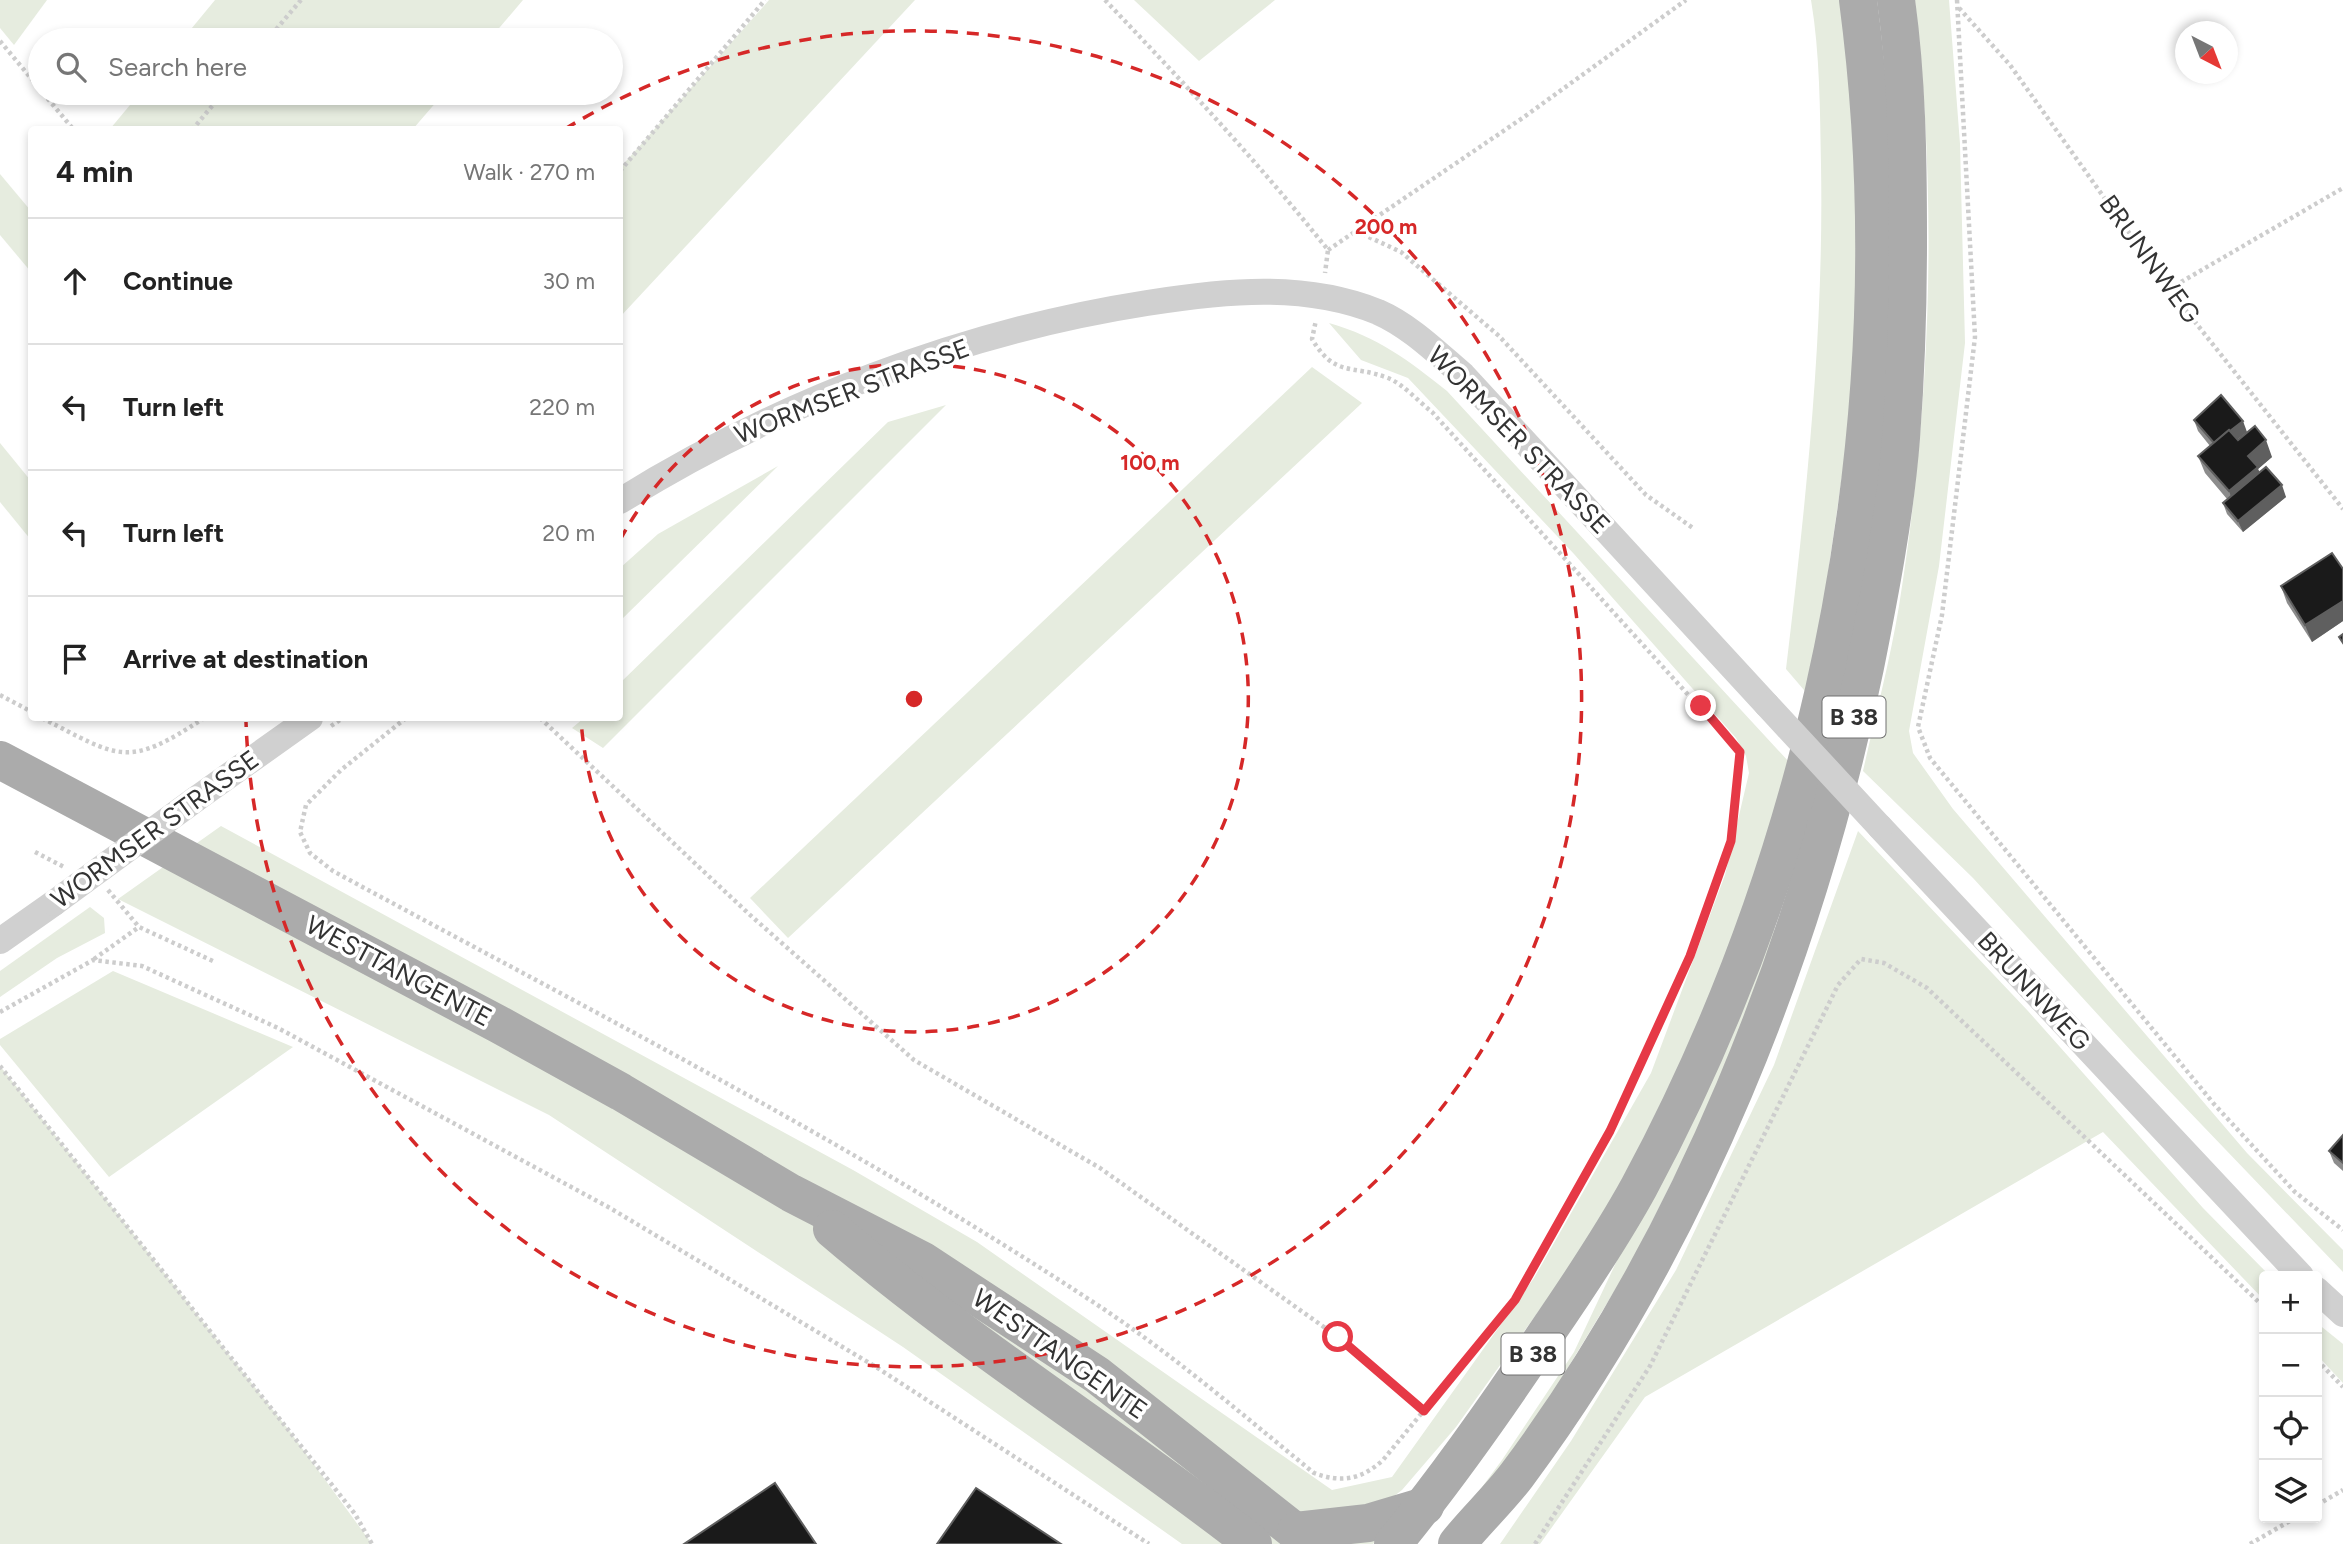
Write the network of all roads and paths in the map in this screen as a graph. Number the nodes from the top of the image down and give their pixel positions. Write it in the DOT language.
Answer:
graph roads {
  1 [pos="300,0"];
  2 [pos="765,0"];
  3 [pos="1105,0"];
  4 [pos="1686,0"];
  5 [pos="1858,0"];
  6 [pos="1896,0"];
  7 [pos="1957,0"];
  8 [pos="1958,7"];
  9 [pos="277,28"];
  10 [pos="0,41"];
  11 [pos="28,74"];
  12 [pos="53,105"];
  13 [pos="213,105"];
  14 [pos="71,126"];
  15 [pos="195,126"];
  16 [pos="623,167"];
  17 [pos="2343,188"];
  18 [pos="1356,231"];
  19 [pos="1328,250"];
  20 [pos="1325,276"];
  21 [pos="2169,289"];
  22 [pos="1318,311"];
  23 [pos="623,499"];
  24 [pos="2343,509"];
  25 [pos="1693,527"];
  26 [pos="0,695"];
  27 [pos="1767,705"];
  28 [pos="28,710"];
  29 [pos="48,721"];
  30 [pos="200,721"];
  31 [pos="306,721"];
  32 [pos="402,721"];
  33 [pos="543,721"];
  34 [pos="0,760"];
  35 [pos="0,941"];
  36 [pos="93,960"];
  37 [pos="215,962"];
  38 [pos="0,1012"];
  39 [pos="0,1066"];
  40 [pos="790,1193"];
  41 [pos="2343,1230"];
  42 [pos="2296,1271"];
  43 [pos="2322,1295"];
  44 [pos="2259,1302"];
  45 [pos="2343,1314"];
  46 [pos="2322,1365"];
  47 [pos="2343,1387"];
  48 [pos="1424,1411"];
  49 [pos="1514,1479"];
  50 [pos="2343,1490"];
  51 [pos="2322,1502"];
  52 [pos="1424,1506"];
  53 [pos="2286,1523"];
  54 [pos="1304,1537"];
  55 [pos="372,1544"];
  56 [pos="1149,1544"];
  57 [pos="1253,1544"];
  58 [pos="1393,1544"];
  59 [pos="1457,1544"];
  60 [pos="1492,1544"];
  61 [pos="1535,1544"];
  62 [pos="2250,1544"];
  1 -- 9 [label="path"];
  2 -- 16 [label="path"];
  3 -- 19 [label="path"];
  4 -- 18 [label="path"];
  5 -- 52 [label="main road, B 38"];
  6 -- 49 [label="main road, B 38"];
  7 -- 8 [label="path"];
  8 -- 21 [label="path, BRUNNWEG"];
  8 -- 41 [label="path"];
  10 -- 11 [label="path"];
  12 -- 14 [label="path"];
  13 -- 15 [label="path"];
  17 -- 21 [label="path"];
  18 -- 19 [label="path"];
  18 -- 25 [label="path"];
  19 -- 20 [label="path"];
  21 -- 24 [label="path, BRUNNWEG"];
  22 -- 48 [label="path"];
  23 -- 27 [label="street, WORMSER STRASSE"];
  26 -- 28 [label="path"];
  27 -- 42 [label="street, BRUNNWEG, bridge"];
  29 -- 30 [label="path"];
  31 -- 35 [label="street, WORMSER STRASSE, bridge"];
  32 -- 48 [label="path"];
  33 -- 48 [label="path"];
  34 -- 40 [label="main road, WESTTANGENTE"];
  36 -- 37 [label="path"];
  36 -- 38 [label="path"];
  36 -- 56 [label="path"];
  39 -- 55 [label="path"];
  40 -- 54 [label="main road, WESTTANGENTE"];
  40 -- 57 [label="main road, WESTTANGENTE"];
  43 -- 45 [label="street"];
  44 -- 61 [label="path"];
  46 -- 47 [label="path"];
  49 -- 59 [label="main road, B 38"];
  49 -- 60 [label="main road, B 38"];
  50 -- 51 [label="path"];
  52 -- 54 [label="main road"];
  52 -- 58 [label="main road, B 38"];
  53 -- 62 [label="path"];
}
